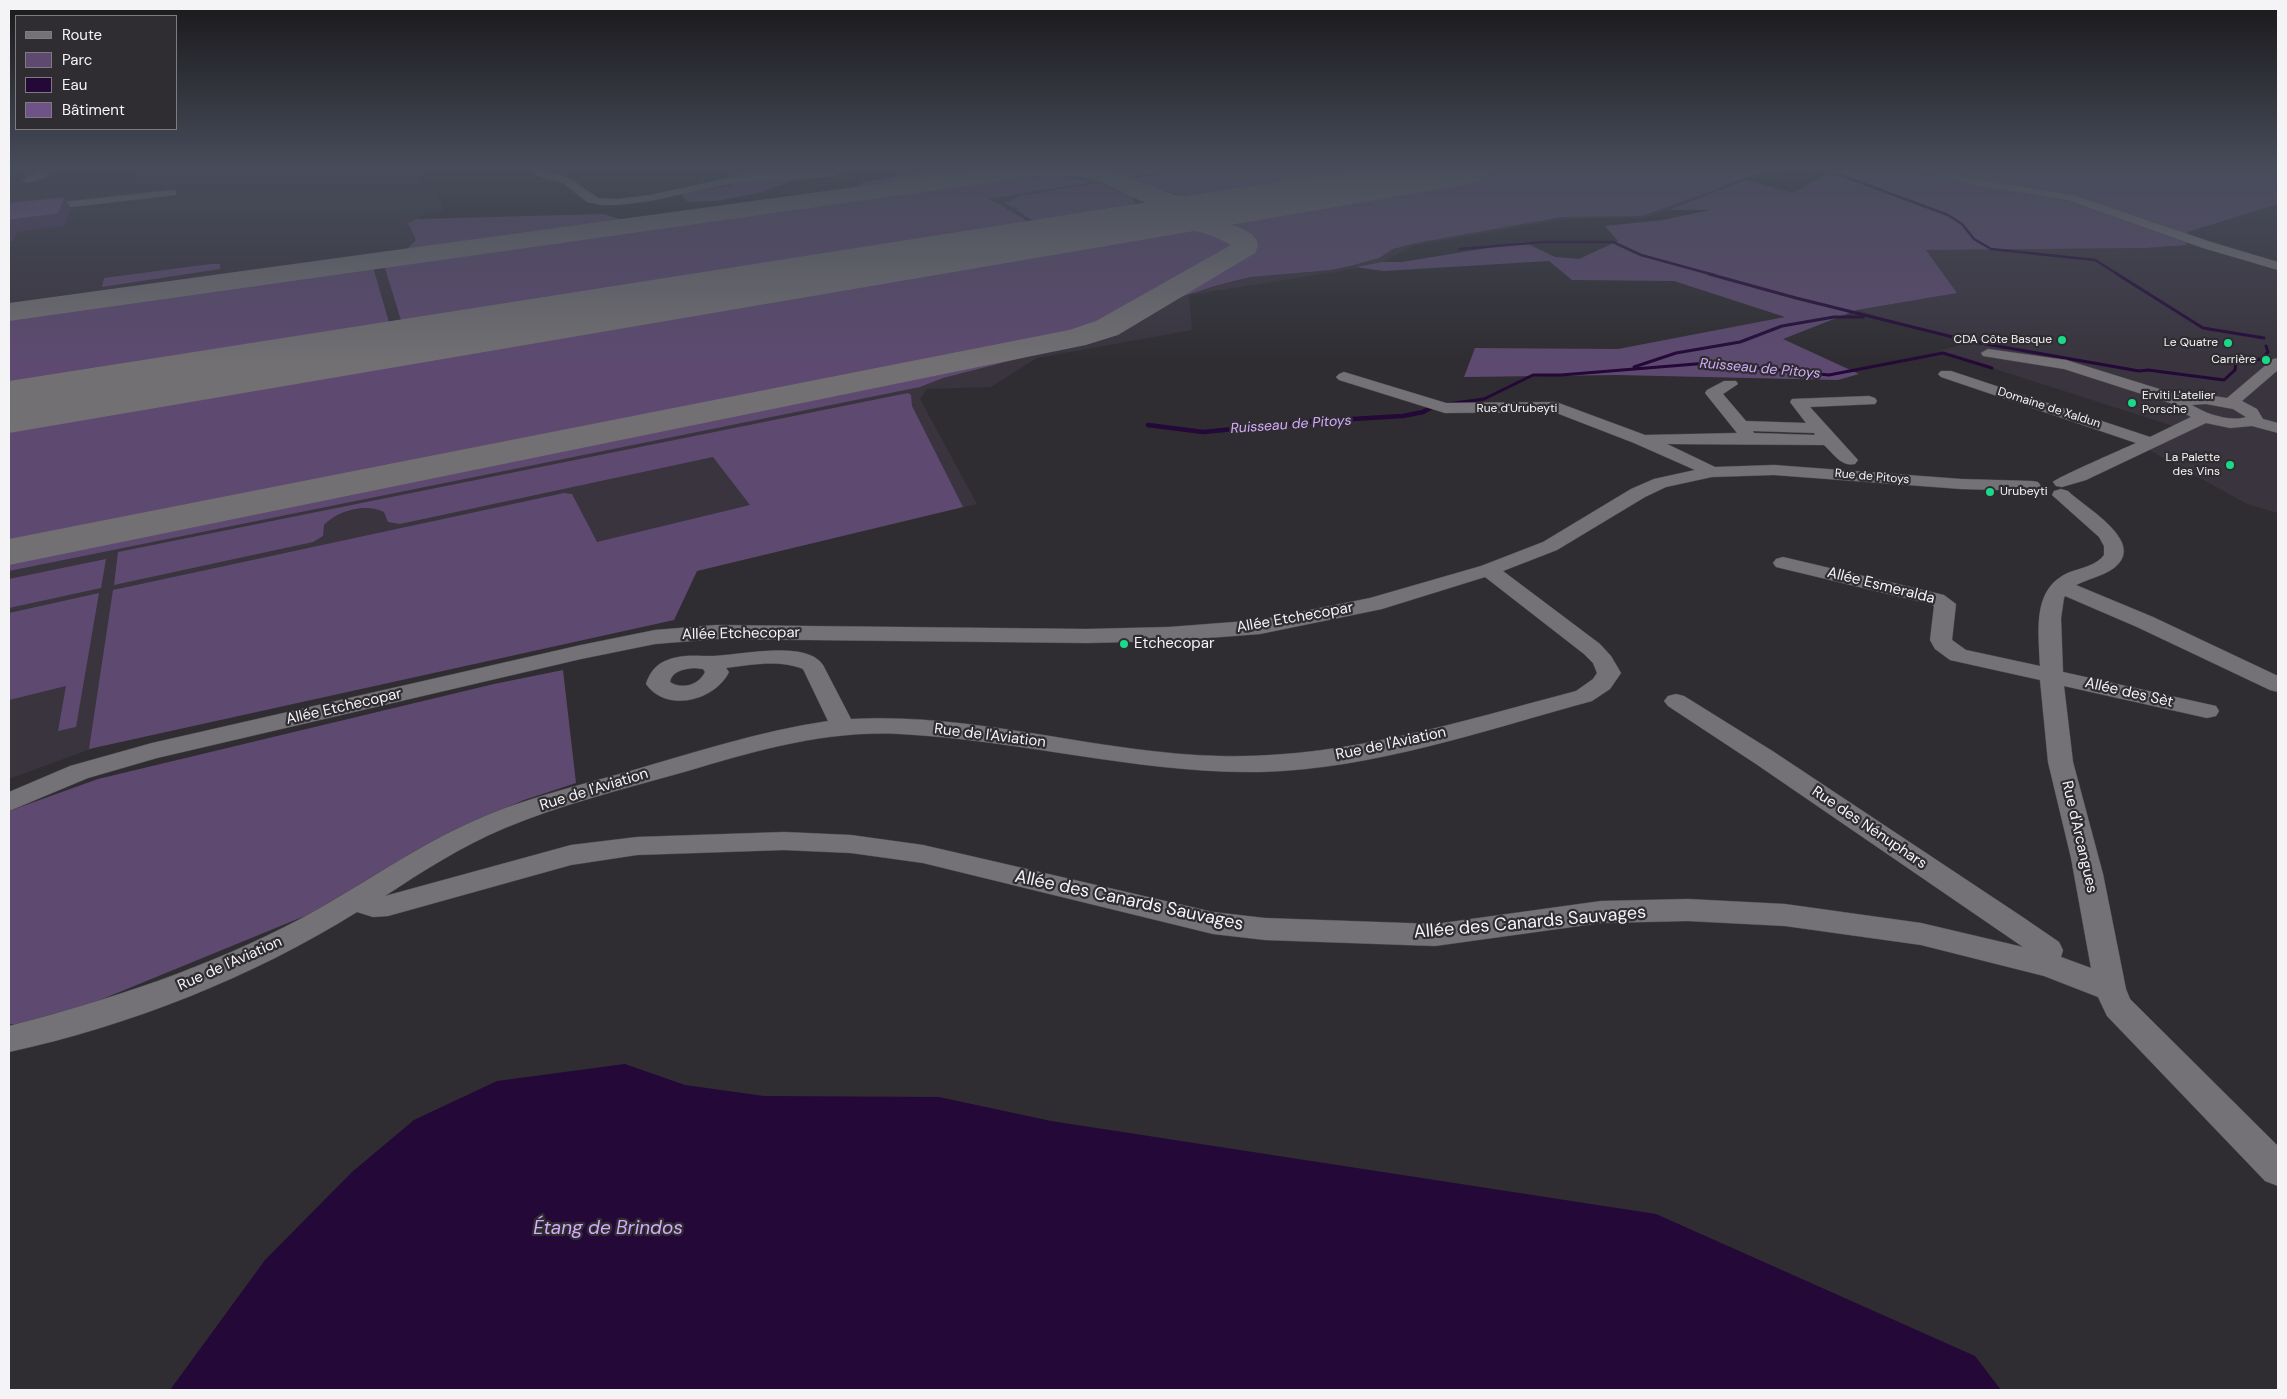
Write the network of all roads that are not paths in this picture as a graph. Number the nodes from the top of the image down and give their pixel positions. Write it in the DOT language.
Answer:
graph roads {
  1 [pos="2176,234"];
  2 [pos="2278,266"];
  3 [pos="1988,353"];
  4 [pos="2278,362"];
  5 [pos="1946,374"];
  6 [pos="1344,377"];
  7 [pos="1730,384"];
  8 [pos="1869,401"];
  9 [pos="2183,402"];
  10 [pos="2230,403"];
  11 [pos="2205,417"];
  12 [pos="2253,421"];
  13 [pos="2278,428"];
  14 [pos="1745,432"];
  15 [pos="1824,434"];
  16 [pos="1640,439"];
  17 [pos="2152,442"];
  18 [pos="1849,460"];
  19 [pos="1712,472"];
  20 [pos="2061,488"];
  21 [pos="1783,563"];
  22 [pos="1488,570"];
  23 [pos="2060,586"];
  24 [pos="710,664"];
  25 [pos="2050,676"];
  26 [pos="2278,685"];
  27 [pos="1676,702"];
  28 [pos="2207,711"];
  29 [pos="842,725"];
  30 [pos="9,802"];
  31 [pos="360,899"];
  32 [pos="2044,964"];
  33 [pos="2110,989"];
  34 [pos="9,1040"];
  35 [pos="2278,1170"];
  1 -- 2 [label="street"];
  3 -- 9 [label="street"];
  4 -- 10 [label="street"];
  5 -- 17 [label="street, Domaine de Xaldun"];
  6 -- 16 [label="street, Rue d'Urubeyti"];
  7 -- 14 [label="street"];
  8 -- 15 [label="street"];
  9 -- 10 [label="street"];
  9 -- 11 [label="street"];
  10 -- 12 [label="street"];
  11 -- 12 [label="street"];
  11 -- 17 [label="street"];
  12 -- 13 [label="street"];
  14 -- 15 [label="street"];
  14 -- 16 [label="street"];
  15 -- 18 [label="street"];
  16 -- 19 [label="street, Rue d'Urubeyti"];
  17 -- 20 [label="street"];
  19 -- 20 [label="street, Rue de Pitoys"];
  19 -- 22 [label="street"];
  20 -- 23 [label="street"];
  21 -- 25 [label="street, Allée Esmeralda"];
  22 -- 29 [label="street, Rue de l'Aviation"];
  22 -- 30 [label="street, Allée Etchecopar"];
  23 -- 25 [label="street, Rue d'Arcangues"];
  23 -- 26 [label="street"];
  24 -- 29 [label="street"];
  25 -- 28 [label="street, Allée des Sèt"];
  25 -- 33 [label="street, Rue d'Arcangues"];
  27 -- 32 [label="street, Rue des Nénuphars"];
  29 -- 31 [label="street, Rue de l'Aviation"];
  31 -- 32 [label="street, Allée des Canards Sauvages"];
  31 -- 34 [label="street, Rue de l'Aviation"];
  32 -- 33 [label="street, Allée des Canards Sauvages"];
  33 -- 35 [label="street, Rue d'Arcangues"];
}
